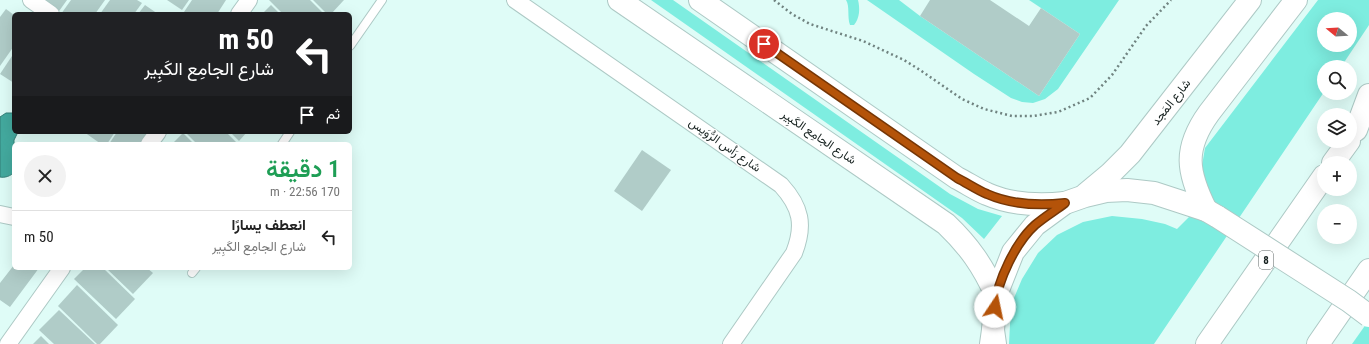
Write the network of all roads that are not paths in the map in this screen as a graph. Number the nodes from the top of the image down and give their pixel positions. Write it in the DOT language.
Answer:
graph roads {
  1 [pos="31,0"];
  2 [pos="248,0"];
  3 [pos="382,0"];
  4 [pos="515,0"];
  5 [pos="619,0"];
  6 [pos="700,0"];
  7 [pos="1250,0"];
  8 [pos="1296,0"];
  9 [pos="48,12"];
  10 [pos="240,12"];
  11 [pos="352,43"];
  12 [pos="1369,95"];
  13 [pos="1369,112"];
  14 [pos="1357,125"];
  15 [pos="1357,130"];
  16 [pos="1317,186"];
  17 [pos="1075,199"];
  18 [pos="1212,214"];
  19 [pos="61,270"];
  20 [pos="1369,270"];
  21 [pos="996,295"];
  22 [pos="1369,316"];
  23 [pos="993,340"];
  24 [pos="8,344"];
  25 [pos="730,344"];
  26 [pos="1208,344"];
  27 [pos="1318,344"];
  1 -- 9 [label="street"];
  2 -- 10 [label="street"];
  3 -- 11 [label="lane"];
  4 -- 25 [label="street, شارع رَأس الرُّوَيس"];
  5 -- 21 [label="main road, شارع الجامِع الكَبِير"];
  6 -- 17 [label="main road"];
  7 -- 17 [label="main road, شارع المَجد"];
  8 -- 18 [label="main road"];
  12 -- 14 [label="main road"];
  13 -- 15 [label="main road"];
  16 -- 26 [label="main road, 8"];
  17 -- 18 [label="main road"];
  17 -- 21 [label="main road, شارع المَجد"];
  18 -- 22 [label="main road, bridge"];
  19 -- 24 [label="street"];
  20 -- 27 [label="main road"];
  21 -- 23 [label="main road"];
}
